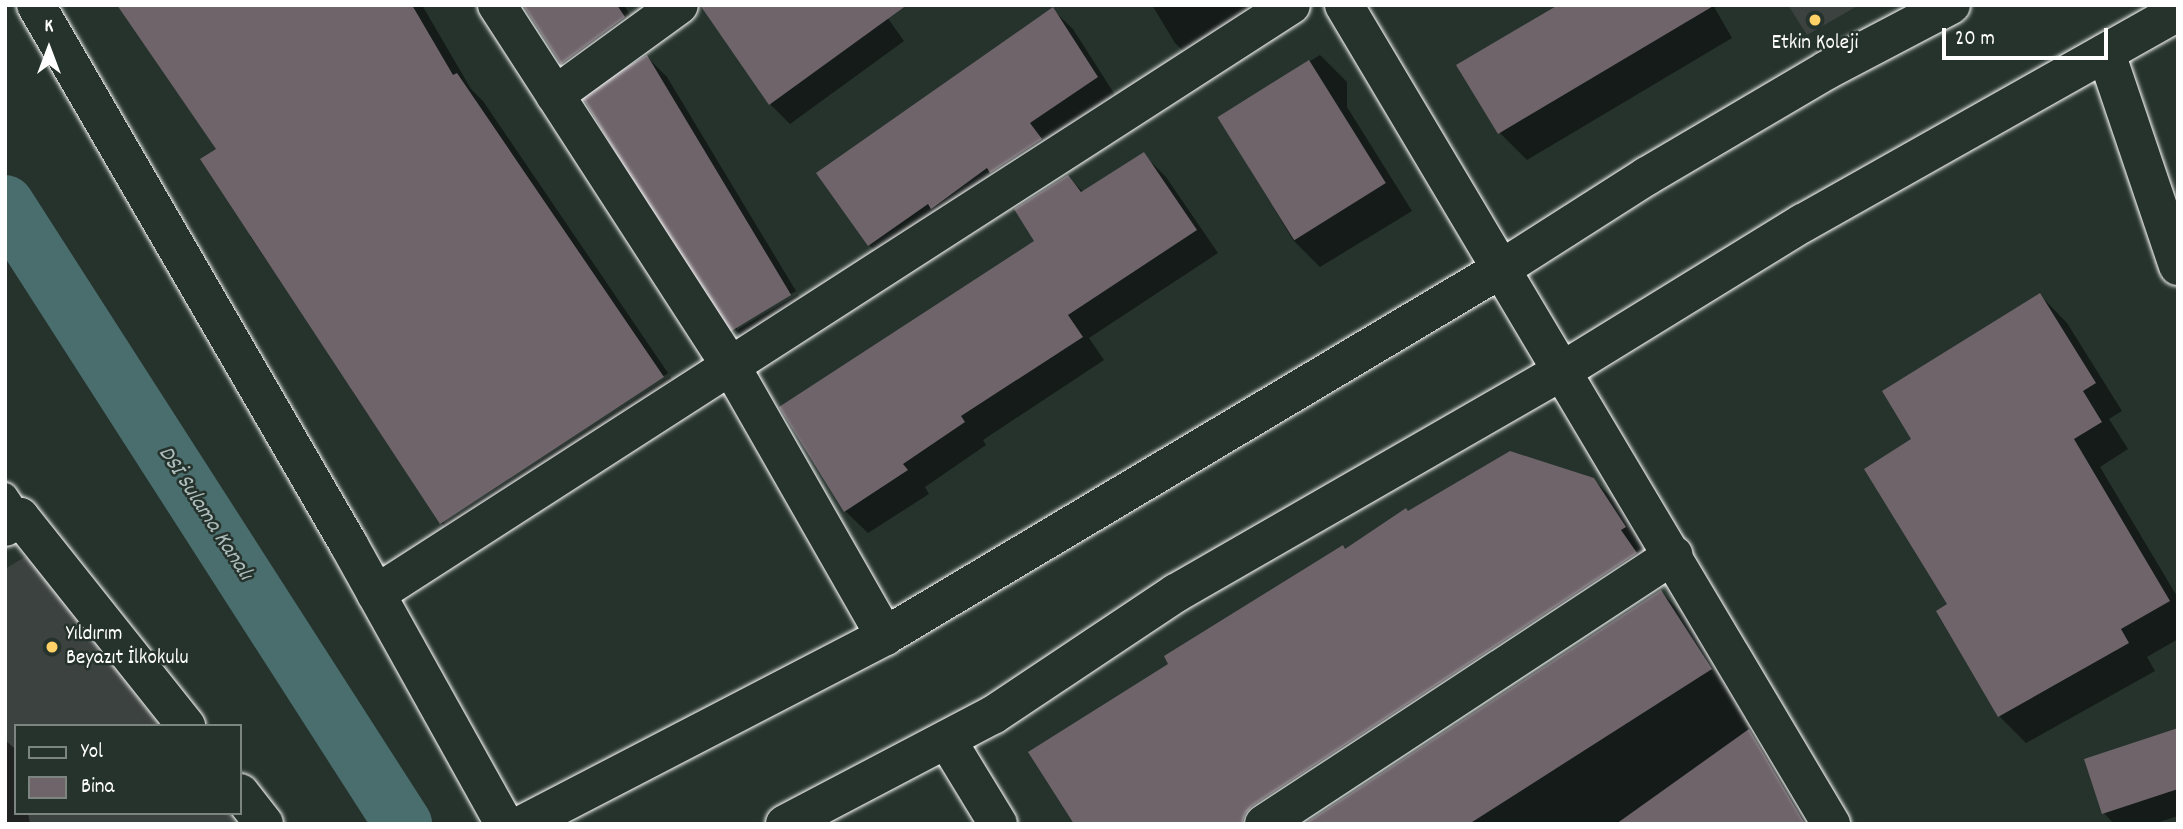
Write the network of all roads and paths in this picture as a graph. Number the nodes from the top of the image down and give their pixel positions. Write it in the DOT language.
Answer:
graph roads {
  1 [pos="36,5"];
  2 [pos="497,5"];
  3 [pos="679,5"];
  4 [pos="1291,5"];
  5 [pos="1344,5"];
  6 [pos="1951,5"];
  7 [pos="2178,12"];
  8 [pos="2106,54"];
  9 [pos="555,95"];
  10 [pos="2178,265"];
  11 [pos="1501,269"];
  12 [pos="732,368"];
  13 [pos="1562,371"];
  14 [pos="10,513"];
  15 [pos="1674,555"];
  16 [pos="376,594"];
  17 [pos="885,636"];
  18 [pos="184,724"];
  19 [pos="947,740"];
  20 [pos="242,796"];
  21 [pos="264,824"];
  22 [pos="505,824"];
  23 [pos="523,824"];
  24 [pos="785,824"];
  25 [pos="998,824"];
  26 [pos="1264,824"];
  27 [pos="1831,824"];
  1 -- 16 [label="street"];
  2 -- 9 [label="street"];
  3 -- 9 [label="street"];
  4 -- 12 [label="street"];
  5 -- 11 [label="street"];
  6 -- 11 [label="street"];
  7 -- 8 [label="street"];
  8 -- 10 [label="street"];
  8 -- 13 [label="street"];
  9 -- 12 [label="street"];
  11 -- 13 [label="street"];
  11 -- 17 [label="street"];
  12 -- 16 [label="street"];
  12 -- 17 [label="street"];
  13 -- 15 [label="street"];
  13 -- 19 [label="street"];
  14 -- 18 [label="street"];
  15 -- 26 [label="street"];
  15 -- 27 [label="street"];
  16 -- 22 [label="street"];
  17 -- 23 [label="street"];
  19 -- 24 [label="street"];
  19 -- 25 [label="street"];
  20 -- 21 [label="street"];
}
